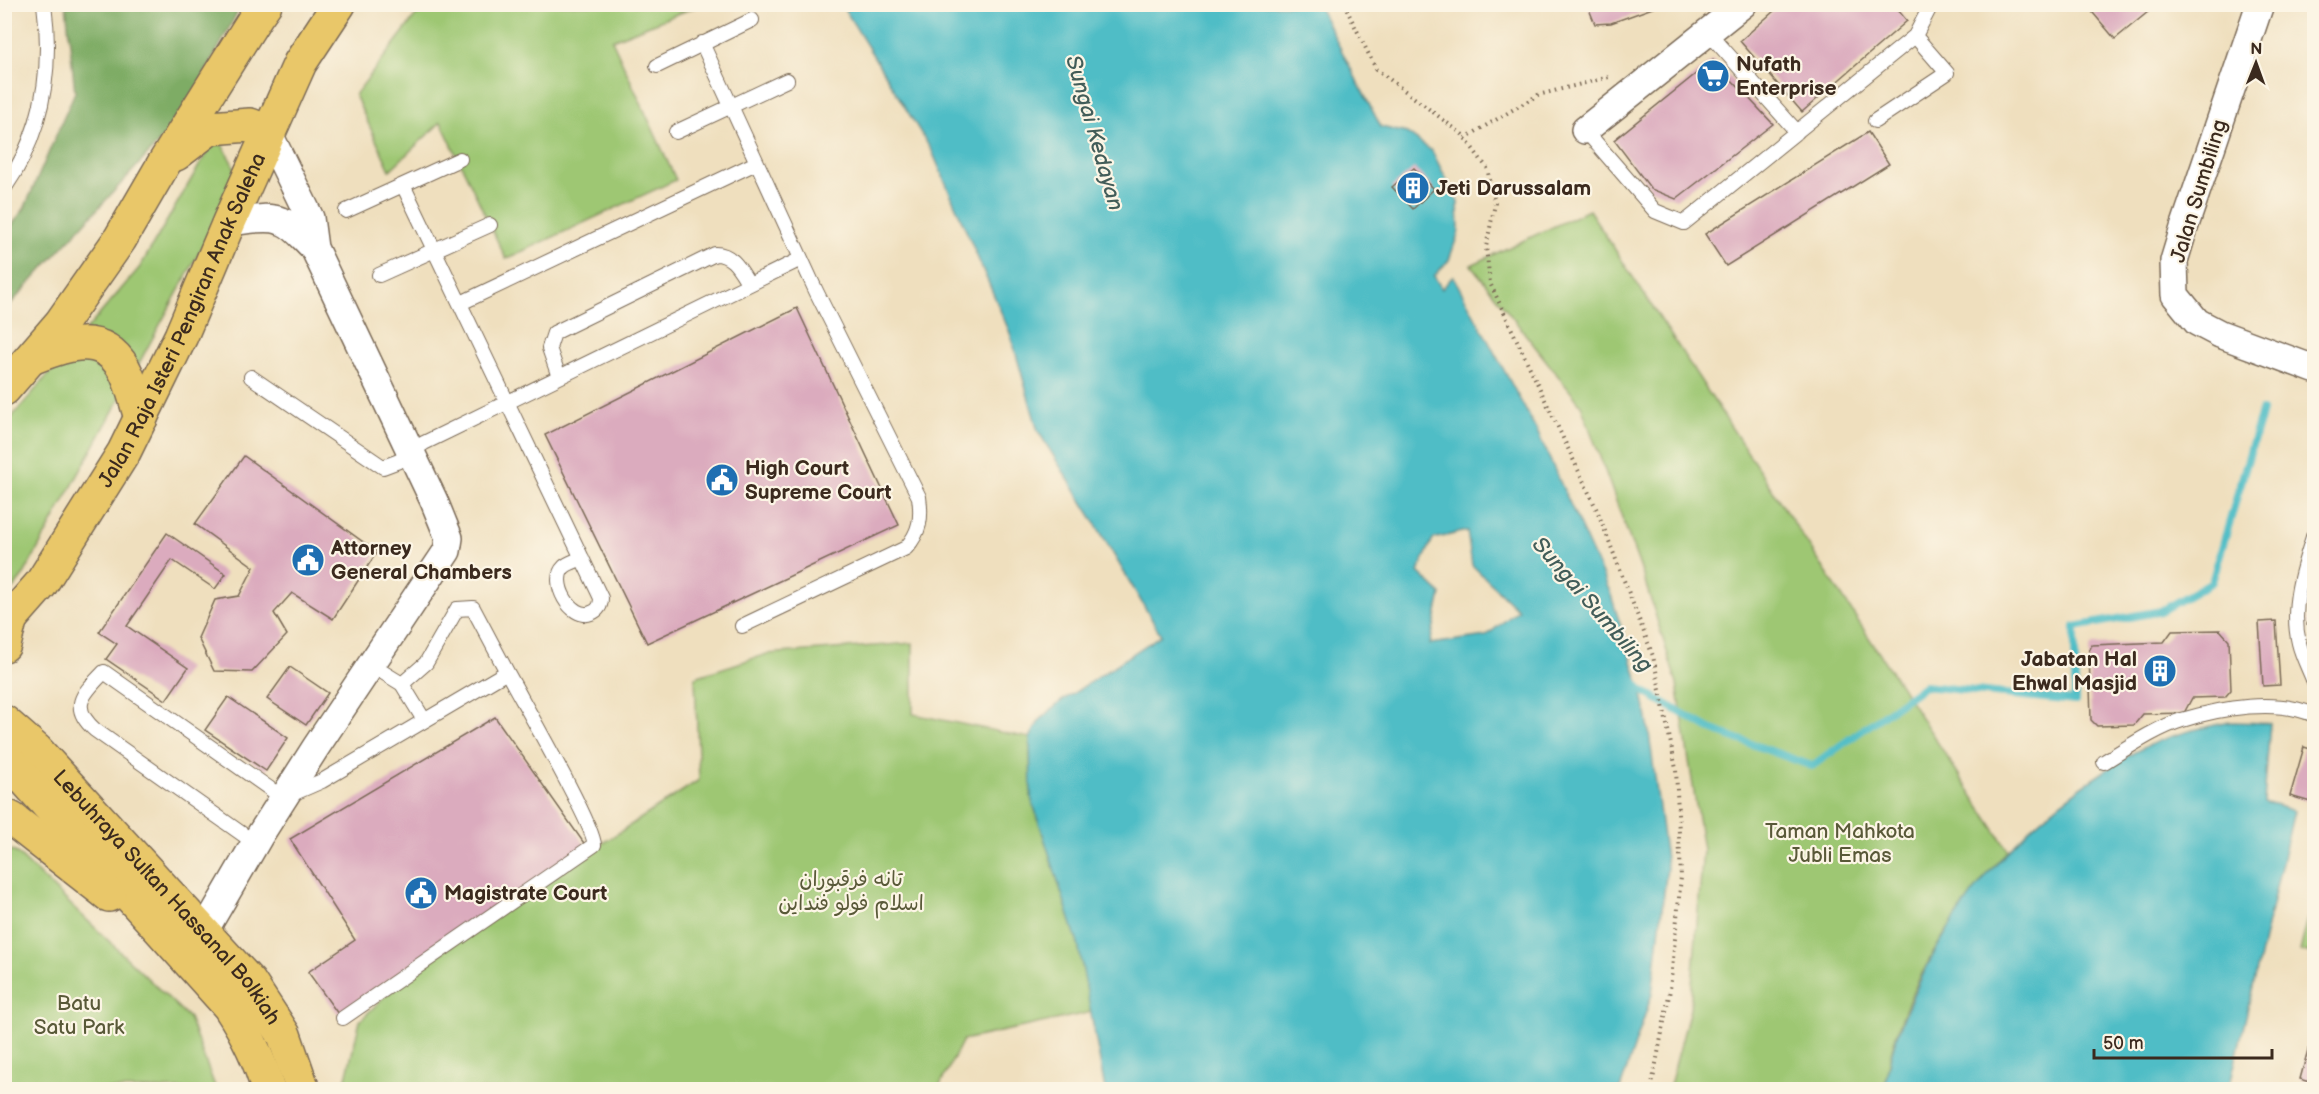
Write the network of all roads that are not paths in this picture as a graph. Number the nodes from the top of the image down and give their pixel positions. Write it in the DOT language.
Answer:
graph roads {
  1 [pos="44,4"];
  2 [pos="265,4"];
  3 [pos="339,4"];
  4 [pos="1743,4"];
  5 [pos="1928,4"];
  6 [pos="2260,4"];
  7 [pos="752,20"];
  8 [pos="1708,32"];
  9 [pos="1915,36"];
  10 [pos="702,44"];
  11 [pos="657,66"];
  12 [pos="787,80"];
  13 [pos="731,106"];
  14 [pos="1875,122"];
  15 [pos="1585,130"];
  16 [pos="268,132"];
  17 [pos="676,132"];
  18 [pos="1797,132"];
  19 [pos="460,159"];
  20 [pos="756,163"];
  21 [pos="163,165"];
  22 [pos="403,185"];
  23 [pos="4,189"];
  24 [pos="346,212"];
  25 [pos="228,222"];
  26 [pos="490,225"];
  27 [pos="314,248"];
  28 [pos="435,250"];
  29 [pos="801,259"];
  30 [pos="379,276"];
  31 [pos="749,284"];
  32 [pos="461,303"];
  33 [pos="34,357"];
  34 [pos="2314,369"];
  35 [pos="251,377"];
  36 [pos="559,377"];
  37 [pos="4,389"];
  38 [pos="507,402"];
  39 [pos="141,418"];
  40 [pos="411,453"];
  41 [pos="2314,534"];
  42 [pos="582,558"];
  43 [pos="742,626"];
  44 [pos="6,630"];
  45 [pos="371,665"];
  46 [pos="507,672"];
  47 [pos="2314,682"];
  48 [pos="402,684"];
  49 [pos="4,699"];
  50 [pos="2314,716"];
  51 [pos="424,720"];
  52 [pos="4,722"];
  53 [pos="36,750"];
  54 [pos="4,756"];
  55 [pos="2104,762"];
  56 [pos="283,798"];
  57 [pos="4,815"];
  58 [pos="255,843"];
  59 [pos="193,943"];
  60 [pos="343,1018"];
  61 [pos="268,1089"];
  62 [pos="303,1089"];
  1 -- 23 [label="lane"];
  2 -- 21 [label="main road"];
  3 -- 16 [label="main road, Jalan Raja Isteri Pengiran Anak Saleha"];
  4 -- 8 [label="street"];
  5 -- 9 [label="lane"];
  6 -- 34 [label="street, Jalan Sumbiling"];
  7 -- 10 [label="lane"];
  8 -- 15 [label="street"];
  8 -- 18 [label="lane"];
  9 -- 14 [label="lane"];
  9 -- 18 [label="lane"];
  10 -- 11 [label="lane"];
  10 -- 13 [label="lane"];
  12 -- 13 [label="lane"];
  13 -- 17 [label="lane"];
  13 -- 20 [label="lane"];
  15 -- 18 [label="lane"];
  16 -- 21 [label="main road"];
  16 -- 25 [label="main road, Jalan Raja Isteri Pengiran Anak Saleha"];
  16 -- 27 [label="street"];
  19 -- 22 [label="lane"];
  20 -- 29 [label="lane"];
  20 -- 32 [label="lane"];
  21 -- 33 [label="main road"];
  22 -- 24 [label="lane"];
  22 -- 28 [label="lane"];
  25 -- 27 [label="street"];
  25 -- 39 [label="main road, Jalan Raja Isteri Pengiran Anak Saleha"];
  26 -- 28 [label="lane"];
  27 -- 40 [label="street"];
  28 -- 30 [label="lane"];
  28 -- 32 [label="lane"];
  29 -- 31 [label="lane"];
  29 -- 43 [label="lane"];
  31 -- 36 [label="lane"];
  31 -- 36 [label="lane"];
  32 -- 38 [label="lane"];
  33 -- 37 [label="main road"];
  33 -- 39 [label="main road"];
  35 -- 40 [label="lane"];
  36 -- 38 [label="lane"];
  38 -- 40 [label="lane"];
  38 -- 42 [label="lane"];
  39 -- 44 [label="main road, Jalan Raja Isteri Pengiran Anak Saleha"];
  40 -- 45 [label="street"];
  41 -- 47 [label="lane"];
  45 -- 48 [label="lane"];
  45 -- 56 [label="street"];
  46 -- 48 [label="lane"];
  46 -- 51 [label="lane"];
  46 -- 60 [label="lane"];
  48 -- 51 [label="lane"];
  49 -- 53 [label="main road"];
  50 -- 55 [label="lane"];
  51 -- 56 [label="lane"];
  52 -- 53 [label="main road, Lebuhraya Sultan Hassanal Bolkiah"];
  53 -- 59 [label="main road, Lebuhraya Sultan Hassanal Bolkiah"];
  54 -- 59 [label="main road, Lebuhraya Sultan Hassanal Bolkiah"];
  56 -- 58 [label="street"];
  56 -- 58 [label="lane"];
  57 -- 59 [label="main road"];
  58 -- 59 [label="street"];
  59 -- 61 [label="main road, Lebuhraya Sultan Hassanal Bolkiah"];
  59 -- 62 [label="main road, Lebuhraya Sultan Hassanal Bolkiah"];
}
